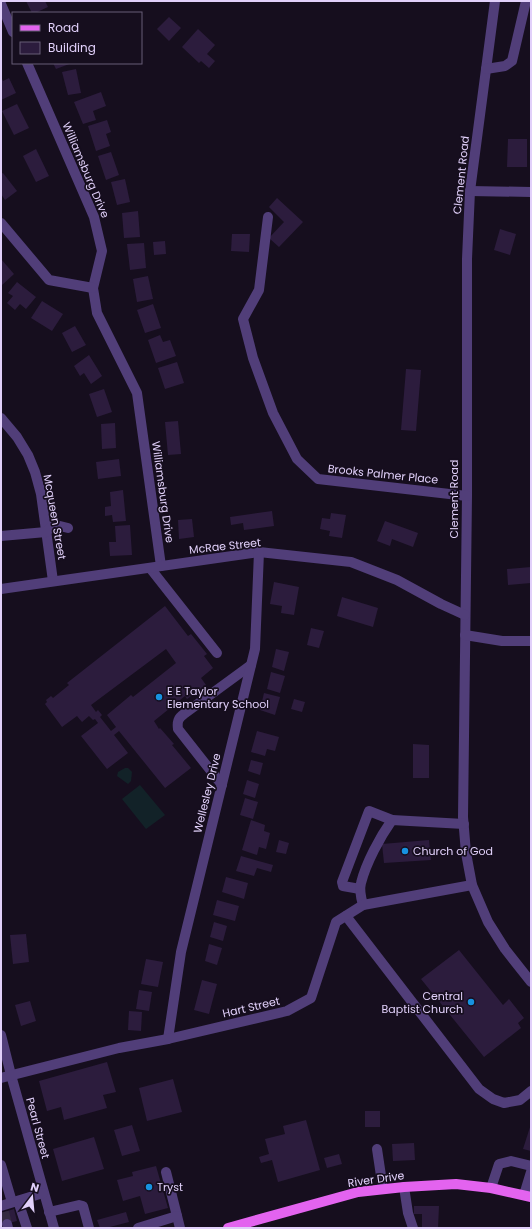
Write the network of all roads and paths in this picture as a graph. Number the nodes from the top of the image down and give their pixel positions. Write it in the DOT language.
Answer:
graph roads {
  1 [pos="494,1"];
  2 [pos="526,1"];
  3 [pos="1,4"];
  4 [pos="12,30"];
  5 [pos="27,64"];
  6 [pos="486,69"];
  7 [pos="470,190"];
  8 [pos="531,192"];
  9 [pos="268,217"];
  10 [pos="1,223"];
  11 [pos="93,288"];
  12 [pos="1,418"];
  13 [pos="467,496"];
  14 [pos="68,528"];
  15 [pos="46,532"];
  16 [pos="1,536"];
  17 [pos="259,552"];
  18 [pos="161,566"];
  19 [pos="150,568"];
  20 [pos="53,581"];
  21 [pos="1,589"];
  22 [pos="465,615"];
  23 [pos="465,635"];
  24 [pos="531,641"];
  25 [pos="217,653"];
  26 [pos="251,665"];
  27 [pos="222,785"];
  28 [pos="392,820"];
  29 [pos="464,824"];
  30 [pos="472,885"];
  31 [pos="360,889"];
  32 [pos="363,905"];
  33 [pos="346,916"];
  34 [pos="529,977"];
  35 [pos="1,1035"];
  36 [pos="168,1039"];
  37 [pos="6,1076"];
  38 [pos="531,1091"];
  39 [pos="377,1149"];
  40 [pos="1,1165"];
  41 [pos="531,1166"];
  42 [pos="166,1172"];
  43 [pos="531,1172"];
  44 [pos="404,1187"];
  45 [pos="491,1188"];
  46 [pos="382,1189"];
  47 [pos="43,1193"];
  48 [pos="528,1196"];
  49 [pos="7,1205"];
  50 [pos="49,1212"];
  51 [pos="177,1216"];
  52 [pos="27,1228"];
  53 [pos="54,1228"];
  54 [pos="89,1228"];
  55 [pos="138,1228"];
  56 [pos="180,1228"];
  57 [pos="228,1228"];
  58 [pos="412,1228"];
  1 -- 6 [label="street, Clement Road"];
  2 -- 6 [label="street"];
  3 -- 4 [label="street"];
  5 -- 11 [label="street, Williamsburg Drive"];
  6 -- 7 [label="street, Clement Road"];
  7 -- 8 [label="street"];
  7 -- 13 [label="street, Clement Road"];
  9 -- 13 [label="street, Brooks Palmer Place"];
  10 -- 11 [label="street"];
  11 -- 18 [label="street, Williamsburg Drive"];
  12 -- 15 [label="street, Mcqueen Street"];
  13 -- 22 [label="street, Clement Road"];
  14 -- 15 [label="street"];
  15 -- 16 [label="street"];
  15 -- 20 [label="street, Mcqueen Street"];
  17 -- 18 [label="street, McRae Street"];
  17 -- 22 [label="street, McRae Street"];
  17 -- 26 [label="street, Wellesley Drive"];
  18 -- 19 [label="street, McRae Street"];
  19 -- 20 [label="street, McRae Street"];
  19 -- 25 [label="street"];
  20 -- 21 [label="street, McRae Street"];
  22 -- 23 [label="street, Clement Road"];
  23 -- 24 [label="street"];
  23 -- 29 [label="street, Clement Road"];
  26 -- 27 [label="street, Wellesley Drive"];
  26 -- 27 [label="street"];
  27 -- 36 [label="street, Wellesley Drive"];
  28 -- 29 [label="street"];
  28 -- 31 [label="street"];
  28 -- 31 [label="street"];
  29 -- 30 [label="street, Clement Road"];
  30 -- 32 [label="street, Hart Street"];
  30 -- 34 [label="street, Clement Road"];
  31 -- 32 [label="street"];
  32 -- 33 [label="street, Hart Street"];
  33 -- 36 [label="street, Hart Street"];
  33 -- 38 [label="street"];
  35 -- 37 [label="street, Pearl Street"];
  36 -- 37 [label="street, Hart Street"];
  37 -- 47 [label="street, Pearl Street"];
  39 -- 46 [label="street"];
  40 -- 49 [label="street"];
  41 -- 45 [label="street"];
  42 -- 51 [label="street"];
  43 -- 48 [label="street"];
  44 -- 45 [label="main road, River Drive"];
  44 -- 46 [label="main road, River Drive"];
  44 -- 58 [label="street"];
  45 -- 48 [label="main road, River Drive"];
  46 -- 57 [label="main road, River Drive"];
  47 -- 49 [label="street"];
  47 -- 50 [label="street, Pearl Street"];
  49 -- 52 [label="street"];
  50 -- 53 [label="street, Pearl Street"];
  50 -- 54 [label="street"];
  51 -- 55 [label="street"];
  51 -- 56 [label="street"];
}
